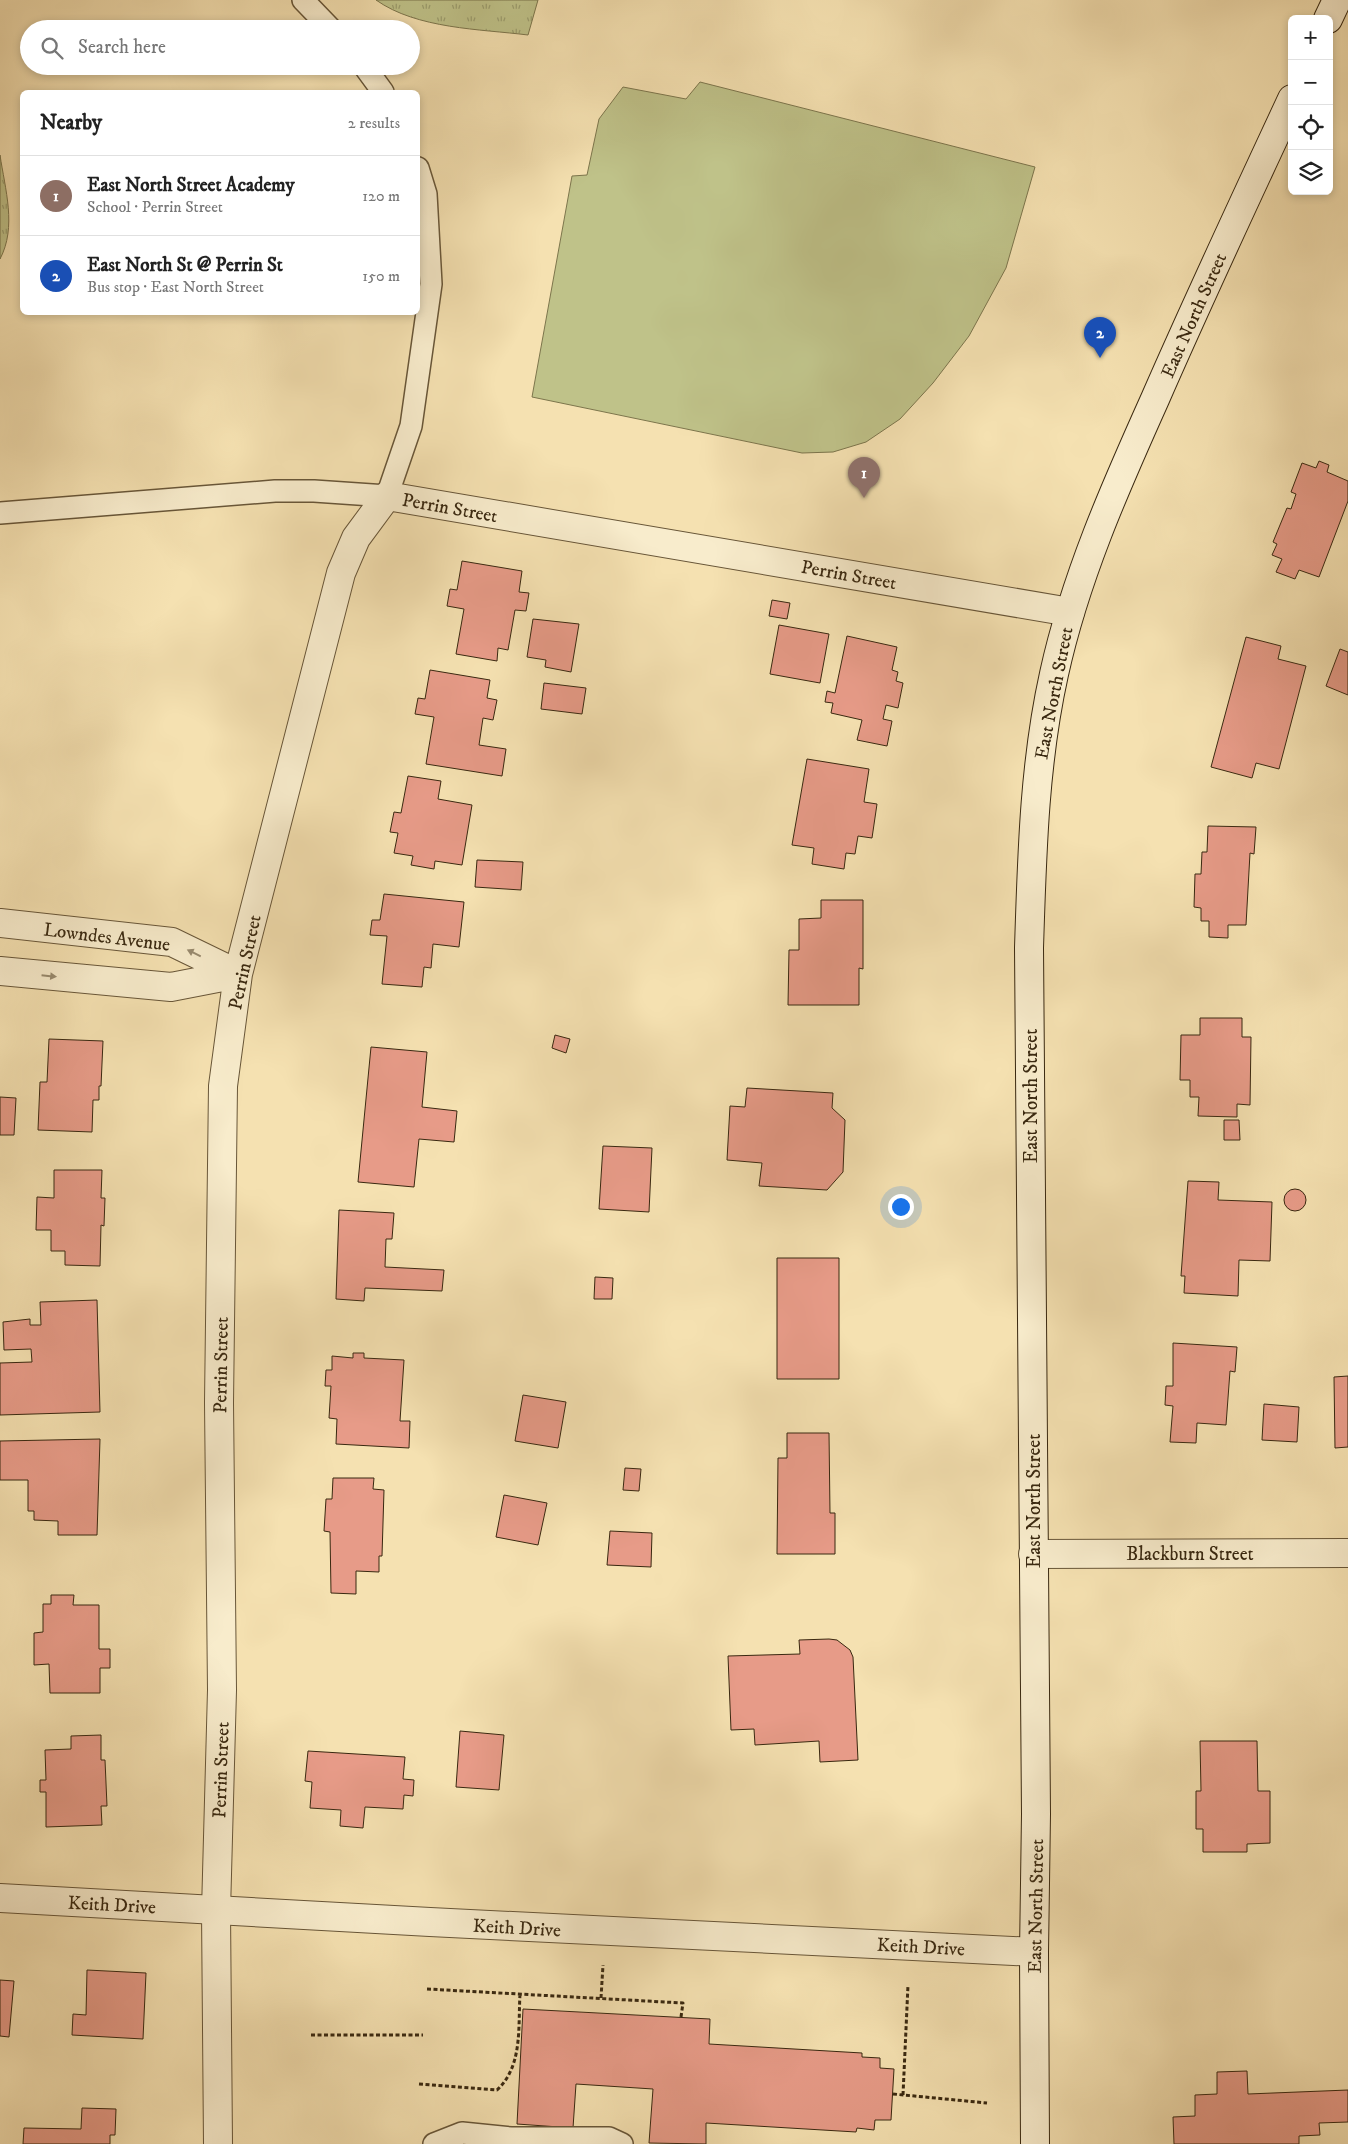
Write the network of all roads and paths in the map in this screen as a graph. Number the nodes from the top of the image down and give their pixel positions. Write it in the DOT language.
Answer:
graph roads {
  1 [pos="303,0"];
  2 [pos="1337,0"];
  3 [pos="1330,15"];
  4 [pos="322,20"];
  5 [pos="371,75"];
  6 [pos="382,90"];
  7 [pos="1289,105"];
  8 [pos="420,174"];
  9 [pos="387,496"];
  10 [pos="0,514"];
  11 [pos="1070,612"];
  12 [pos="0,923"];
  13 [pos="0,971"];
  14 [pos="238,974"];
  15 [pos="1348,1553"];
  16 [pos="1033,1554"];
  17 [pos="0,1898"];
  18 [pos="216,1911"];
  19 [pos="1034,1952"];
  20 [pos="602,1965"];
  21 [pos="908,1985"];
  22 [pos="427,1989"];
  23 [pos="520,1994"];
  24 [pos="600,1998"];
  25 [pos="681,2017"];
  26 [pos="311,2035"];
  27 [pos="423,2035"];
  28 [pos="419,2084"];
  29 [pos="893,2094"];
  30 [pos="903,2095"];
  31 [pos="987,2103"];
  32 [pos="218,2144"];
  33 [pos="434,2144"];
  34 [pos="622,2144"];
  35 [pos="1035,2144"];
  1 -- 4 [label="lane"];
  2 -- 3 [label="street"];
  5 -- 6 [label="lane"];
  7 -- 11 [label="street, East North Street"];
  8 -- 9 [label="lane"];
  9 -- 10 [label="lane"];
  9 -- 11 [label="street, Perrin Street"];
  9 -- 14 [label="street, Perrin Street"];
  11 -- 16 [label="street, East North Street"];
  14 -- 12 [label="street, Lowndes Avenue, one-way"];
  13 -- 14 [label="street, one-way"];
  14 -- 18 [label="street, Perrin Street"];
  15 -- 16 [label="street, Blackburn Street"];
  16 -- 19 [label="street, East North Street"];
  17 -- 18 [label="street, Keith Drive"];
  18 -- 19 [label="street, Keith Drive"];
  18 -- 32 [label="street, Perrin Street"];
  19 -- 35 [label="street, East North Street"];
  20 -- 24 [label="path"];
  21 -- 30 [label="path"];
  22 -- 23 [label="path"];
  23 -- 24 [label="path"];
  23 -- 28 [label="path"];
  24 -- 25 [label="path"];
  26 -- 27 [label="path"];
  29 -- 30 [label="path"];
  30 -- 31 [label="path"];
  33 -- 34 [label="lane"];
}
